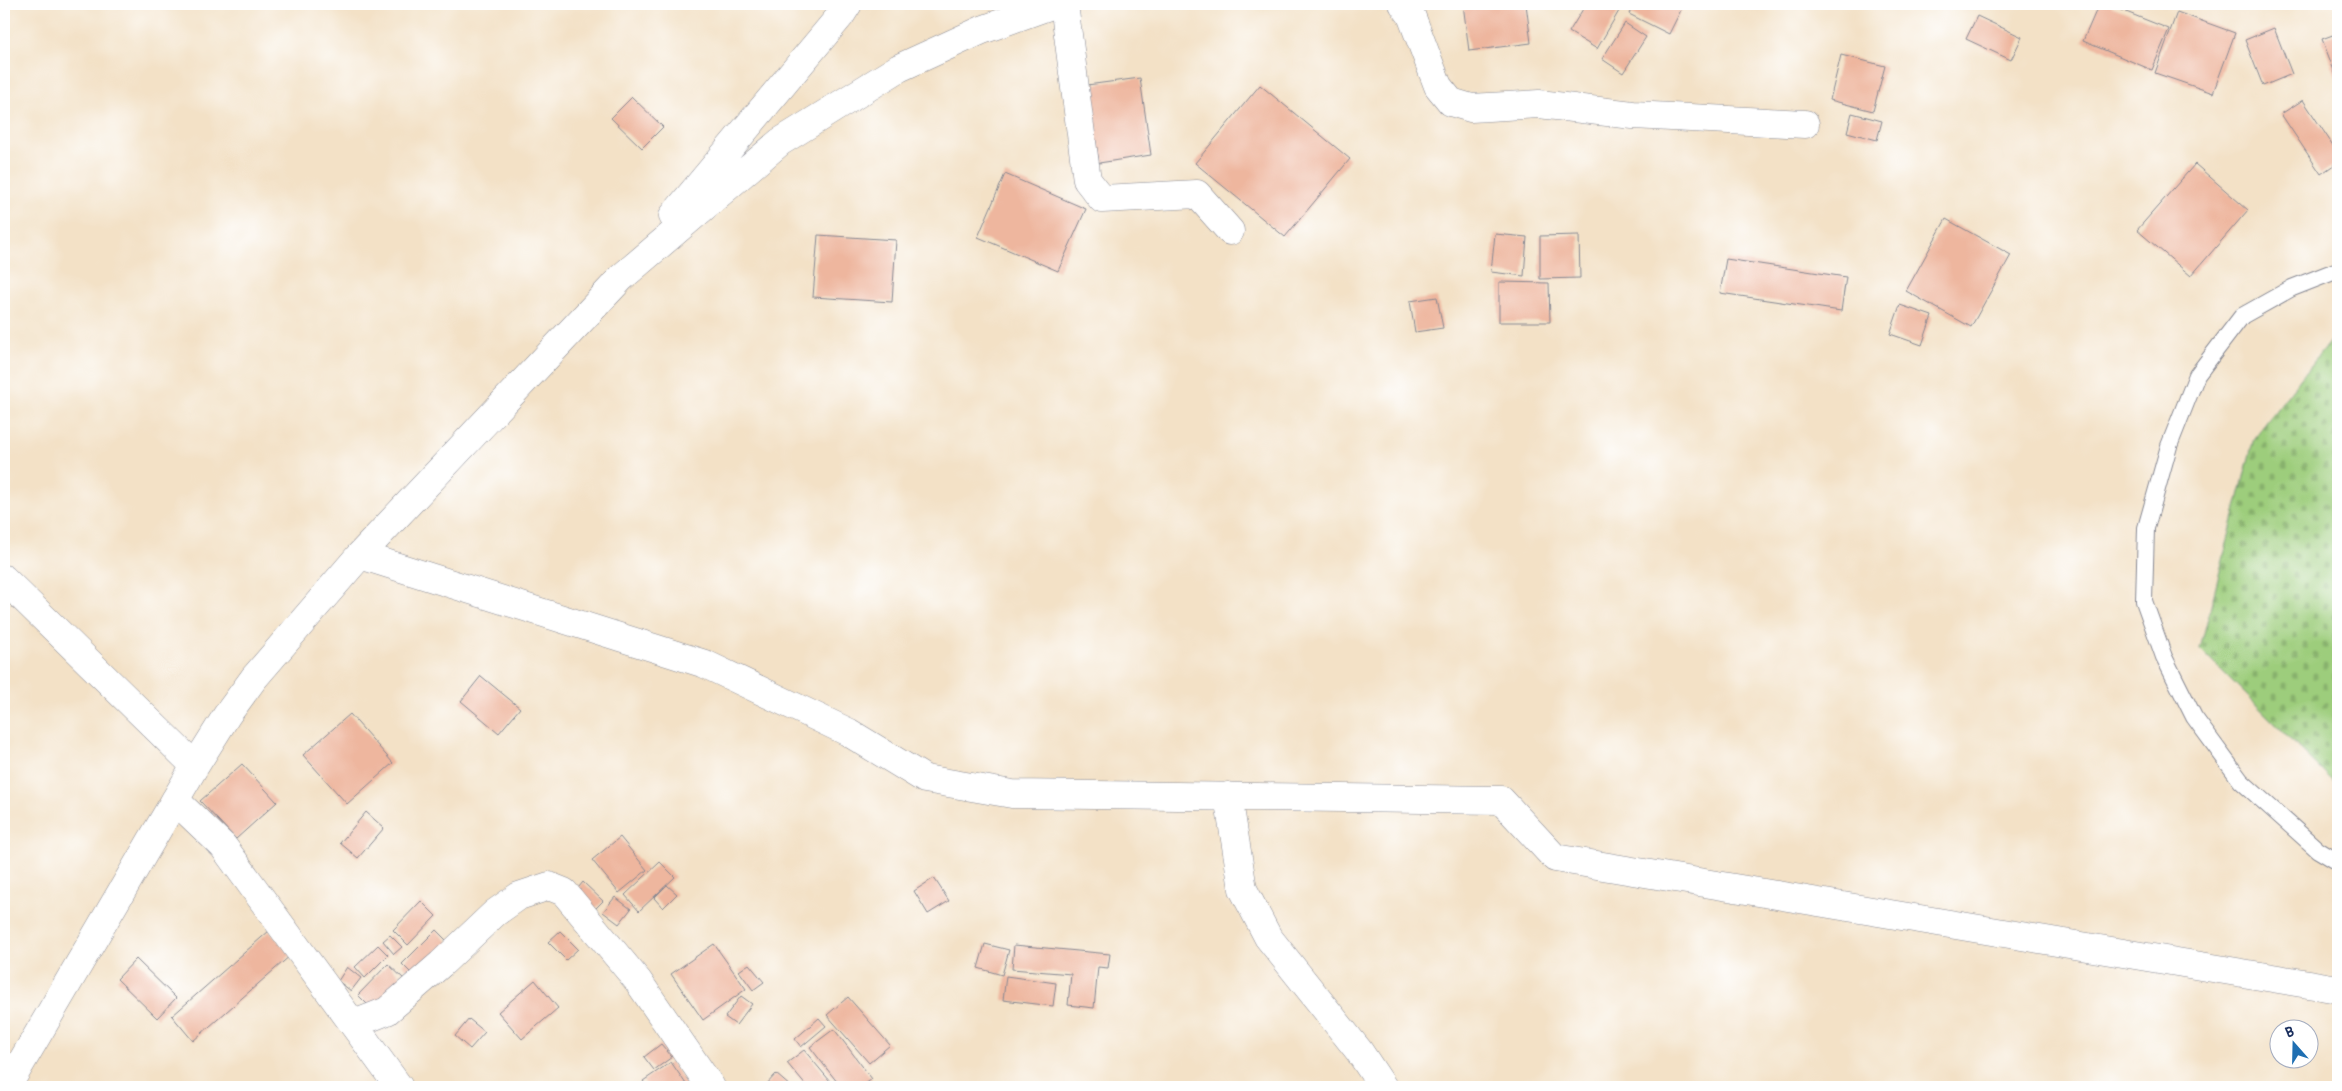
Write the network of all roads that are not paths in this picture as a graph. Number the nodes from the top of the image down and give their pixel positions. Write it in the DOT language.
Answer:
graph roads {
  1 [pos="848,4"];
  2 [pos="1054,4"];
  3 [pos="1064,4"];
  4 [pos="1403,4"];
  5 [pos="1805,124"];
  6 [pos="1230,231"];
  7 [pos="2338,270"];
  8 [pos="622,277"];
  9 [pos="360,555"];
  10 [pos="4,579"];
  11 [pos="195,766"];
  12 [pos="1228,796"];
  13 [pos="175,800"];
  14 [pos="2338,862"];
  15 [pos="2338,988"];
  16 [pos="354,1024"];
  17 [pos="4,1087"];
  18 [pos="399,1087"];
  19 [pos="711,1087"];
  20 [pos="1383,1087"];
  1 -- 8 [label="street"];
  2 -- 8 [label="street"];
  3 -- 6 [label="street"];
  4 -- 5 [label="street"];
  7 -- 14 [label="lane"];
  8 -- 9 [label="street"];
  9 -- 11 [label="street"];
  9 -- 12 [label="street"];
  10 -- 11 [label="street"];
  11 -- 13 [label="street"];
  12 -- 15 [label="street"];
  12 -- 20 [label="street"];
  13 -- 16 [label="street"];
  13 -- 17 [label="street"];
  16 -- 18 [label="street"];
  16 -- 19 [label="street"];
}
